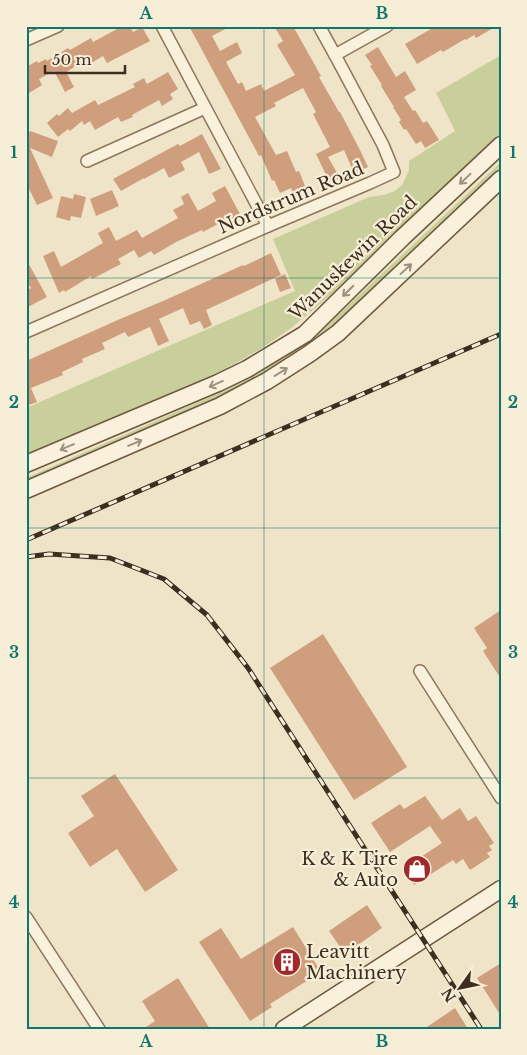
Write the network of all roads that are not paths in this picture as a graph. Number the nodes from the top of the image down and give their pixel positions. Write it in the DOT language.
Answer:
graph roads {
  1 [pos="58,26"];
  2 [pos="162,26"];
  3 [pos="319,26"];
  4 [pos="387,26"];
  5 [pos="26,40"];
  6 [pos="335,55"];
  7 [pos="205,108"];
  8 [pos="501,145"];
  9 [pos="87,161"];
  10 [pos="501,179"];
  11 [pos="268,226"];
  12 [pos="26,332"];
  13 [pos="26,464"];
  14 [pos="26,490"];
  15 [pos="420,671"];
  16 [pos="501,798"];
  17 [pos="501,889"];
  18 [pos="26,917"];
  19 [pos="99,1029"];
  20 [pos="284,1029"];
  1 -- 5 [label="street"];
  2 -- 7 [label="street"];
  3 -- 6 [label="street"];
  4 -- 6 [label="street"];
  6 -- 11 [label="street, Nordstrum Road"];
  7 -- 9 [label="street"];
  7 -- 11 [label="street"];
  8 -- 13 [label="main road, Wanuskewin Road, one-way"];
  14 -- 10 [label="main road, one-way"];
  11 -- 12 [label="street, Nordstrum Road"];
  15 -- 16 [label="street"];
  17 -- 20 [label="main road"];
  18 -- 19 [label="street"];
}
